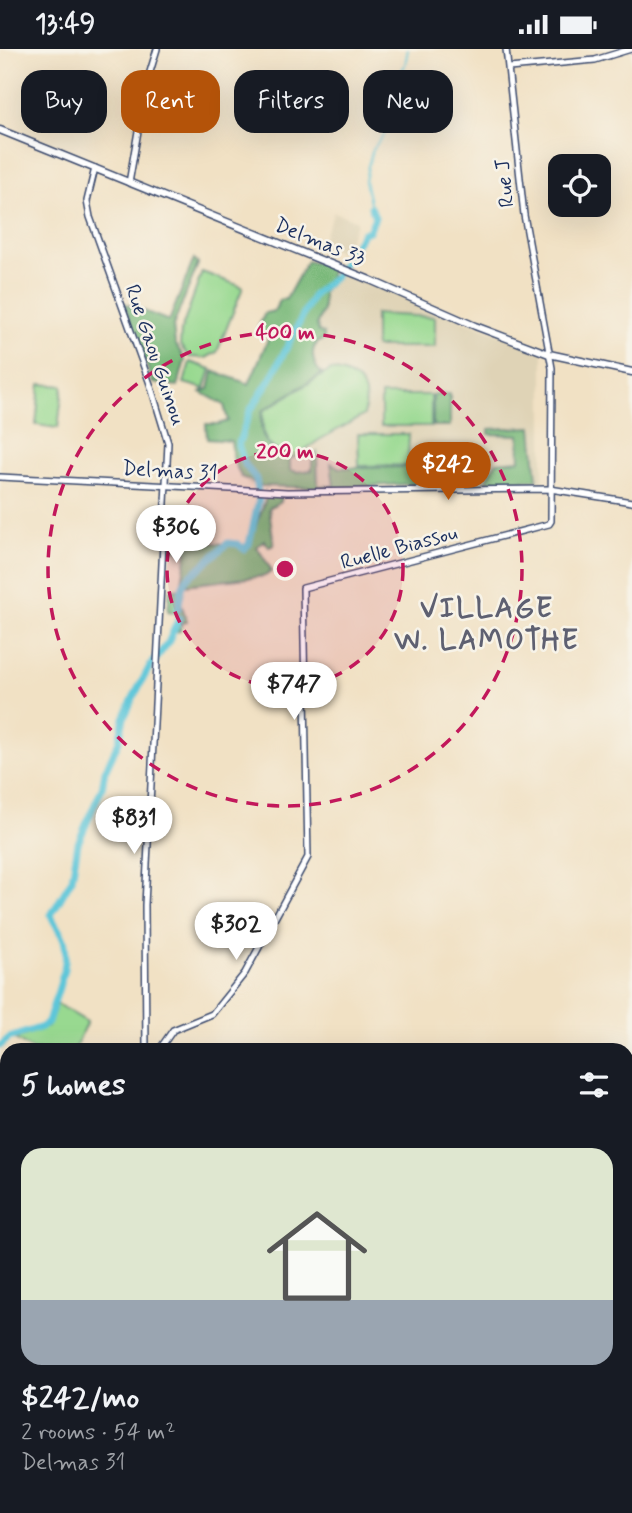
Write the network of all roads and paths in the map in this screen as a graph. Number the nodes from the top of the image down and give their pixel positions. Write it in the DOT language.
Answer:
graph roads {
  1 [pos="157,49"];
  2 [pos="506,49"];
  3 [pos="632,49"];
  4 [pos="509,68"];
  5 [pos="0,129"];
  6 [pos="95,168"];
  7 [pos="129,183"];
  8 [pos="549,354"];
  9 [pos="632,372"];
  10 [pos="0,477"];
  11 [pos="168,487"];
  12 [pos="550,489"];
  13 [pos="632,502"];
  14 [pos="146,1043"];
  15 [pos="164,1043"];
  1 -- 7 [label="street"];
  2 -- 4 [label="street, Rue J"];
  3 -- 4 [label="street"];
  4 -- 8 [label="street, Rue J"];
  5 -- 6 [label="main road, Delmas 33"];
  6 -- 7 [label="main road, Delmas 33"];
  6 -- 11 [label="street, Rue Gaou Guinou"];
  7 -- 8 [label="main road, Delmas 33"];
  8 -- 9 [label="main road, Delmas 33"];
  8 -- 12 [label="street, Rue J"];
  10 -- 11 [label="street, Delmas 31"];
  11 -- 12 [label="street, Delmas 31"];
  11 -- 14 [label="street, Rue Gaou Guinou"];
  12 -- 13 [label="street, Delmas 31"];
  12 -- 15 [label="street, Ruelle Biassou"];
}
